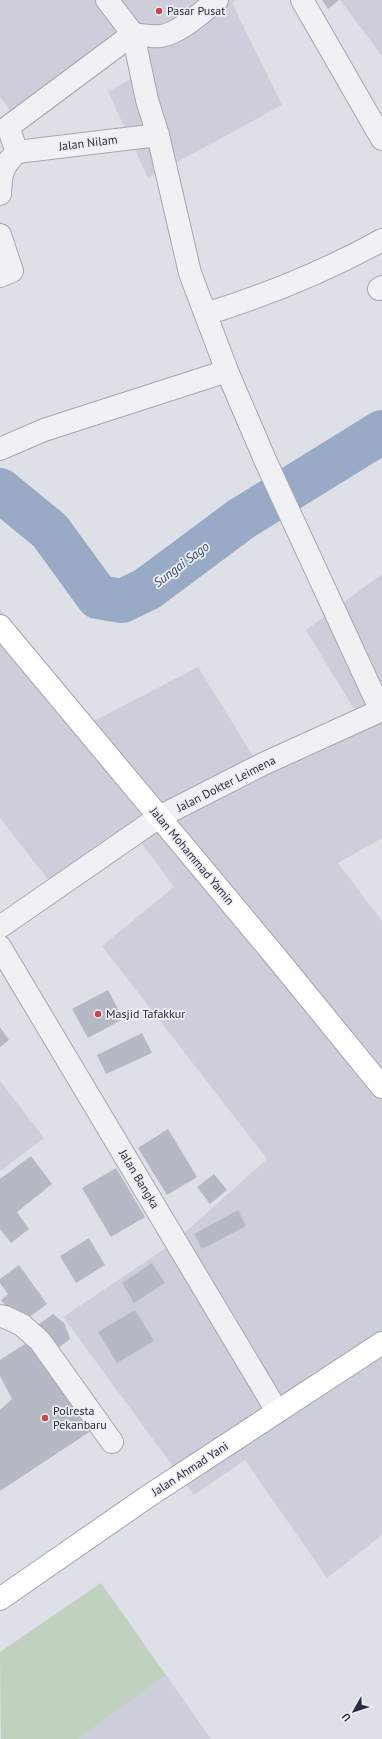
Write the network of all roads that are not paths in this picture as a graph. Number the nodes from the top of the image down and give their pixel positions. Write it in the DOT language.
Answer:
graph roads {
  1 [pos="106,0"];
  2 [pos="217,0"];
  3 [pos="302,0"];
  4 [pos="142,35"];
  5 [pos="158,135"];
  6 [pos="382,139"];
  7 [pos="17,152"];
  8 [pos="0,194"];
  9 [pos="0,235"];
  10 [pos="382,240"];
  11 [pos="0,276"];
  12 [pos="206,314"];
  13 [pos="227,371"];
  14 [pos="0,449"];
  15 [pos="0,626"];
  16 [pos="382,710"];
  17 [pos="159,817"];
  18 [pos="0,927"];
  19 [pos="0,948"];
  20 [pos="382,1087"];
  21 [pos="0,1316"];
  22 [pos="382,1343"];
  23 [pos="277,1411"];
  24 [pos="112,1442"];
  25 [pos="0,1599"];
  1 -- 4 [label="street"];
  2 -- 4 [label="street"];
  3 -- 6 [label="street"];
  4 -- 5 [label="street"];
  4 -- 7 [label="street"];
  5 -- 7 [label="street, Jalan Nilam"];
  5 -- 12 [label="street"];
  7 -- 8 [label="street"];
  9 -- 11 [label="street"];
  10 -- 12 [label="street"];
  12 -- 13 [label="street"];
  13 -- 14 [label="street"];
  13 -- 16 [label="street"];
  15 -- 17 [label="main road, Jalan Mohammad Yamin"];
  16 -- 17 [label="street, Jalan Dokter Leimena"];
  17 -- 18 [label="street, Jalan Dokter Leimena"];
  17 -- 20 [label="main road, Jalan Mohammad Yamin"];
  19 -- 23 [label="street, Jalan Bangka"];
  21 -- 24 [label="street"];
  22 -- 23 [label="main road, Jalan Ahmad Yani"];
  23 -- 25 [label="main road, Jalan Ahmad Yani"];
}
